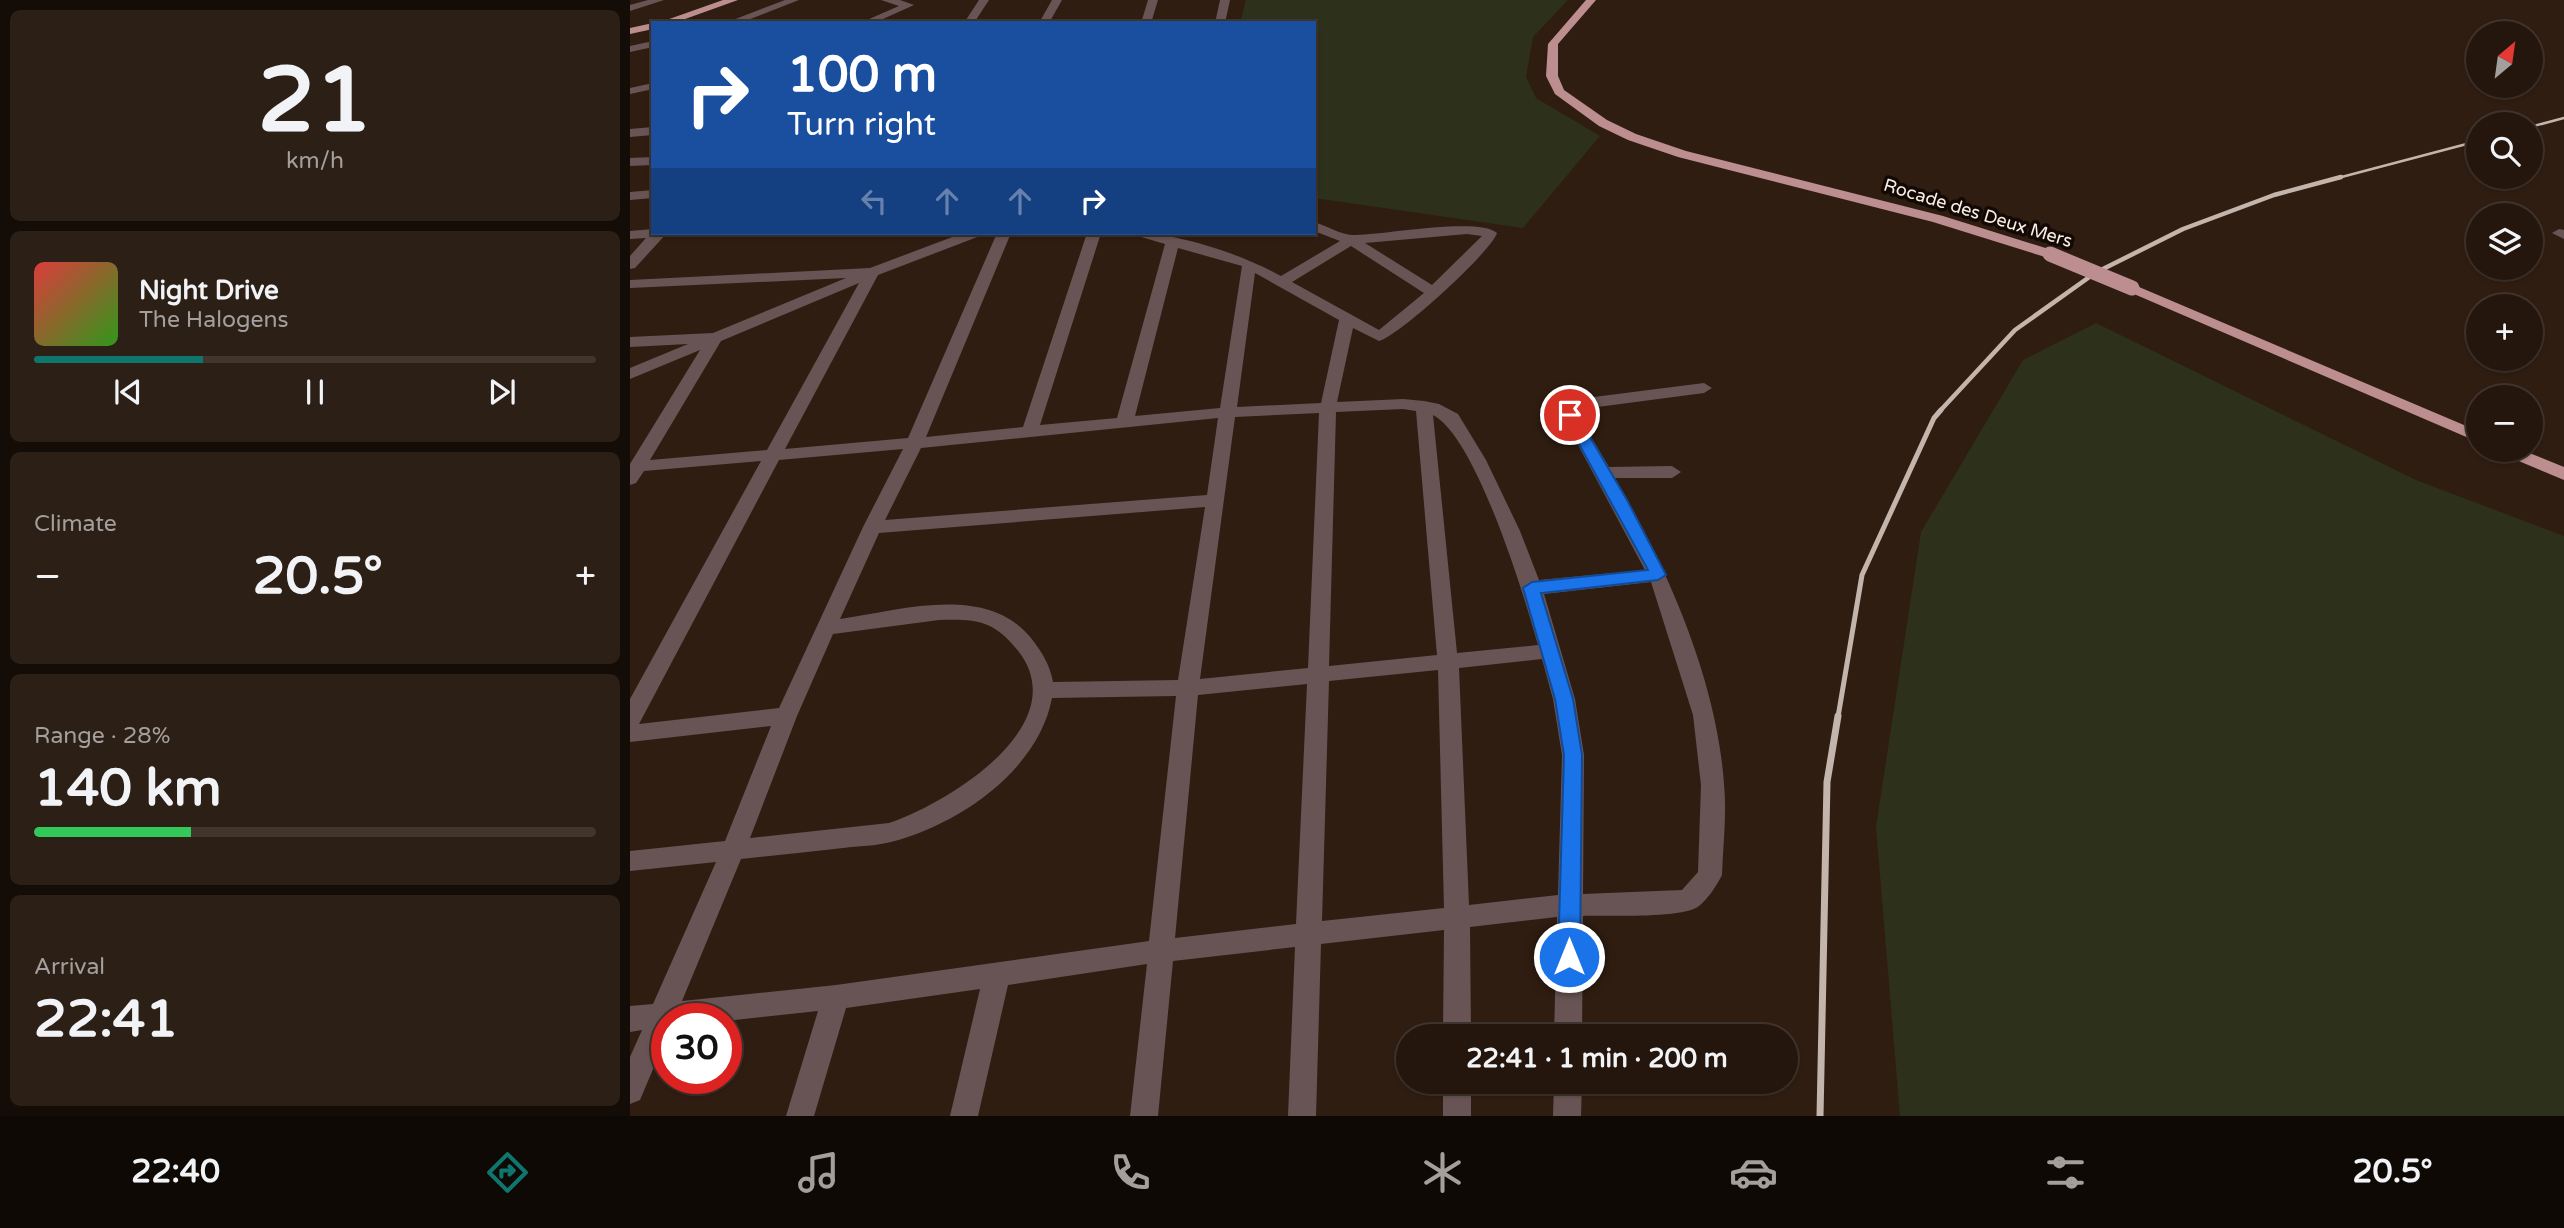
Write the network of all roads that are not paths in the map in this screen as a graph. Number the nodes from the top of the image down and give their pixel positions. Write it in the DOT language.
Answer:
graph roads {
  1 [pos="659,0"];
  2 [pos="733,0"];
  3 [pos="794,0"];
  4 [pos="886,0"];
  5 [pos="921,0"];
  6 [pos="984,0"];
  7 [pos="1057,0"];
  8 [pos="1153,0"];
  9 [pos="1225,0"];
  10 [pos="1591,0"];
  11 [pos="909,5"];
  12 [pos="630,8"];
  13 [pos="669,21"];
  14 [pos="736,21"];
  15 [pos="870,21"];
  16 [pos="970,21"];
  17 [pos="1045,21"];
  18 [pos="1147,21"];
  19 [pos="1220,21"];
  20 [pos="651,26"];
  21 [pos="630,31"];
  22 [pos="651,44"];
  23 [pos="630,49"];
  24 [pos="651,86"];
  25 [pos="630,91"];
  26 [pos="651,100"];
  27 [pos="630,101"];
  28 [pos="651,131"];
  29 [pos="630,132"];
  30 [pos="651,161"];
  31 [pos="630,162"];
  32 [pos="651,194"];
  33 [pos="630,196"];
  34 [pos="1316,227"];
  35 [pos="651,234"];
  36 [pos="630,235"];
  37 [pos="657,235"];
  38 [pos="970,235"];
  39 [pos="1003,235"];
  40 [pos="1093,235"];
  41 [pos="1152,235"];
  42 [pos="1173,240"];
  43 [pos="1351,240"];
  44 [pos="1249,264"];
  45 [pos="630,265"];
  46 [pos="872,272"];
  47 [pos="1283,281"];
  48 [pos="630,284"];
  49 [pos="1432,291"];
  50 [pos="1347,319"];
  51 [pos="715,338"];
  52 [pos="630,342"];
  53 [pos="630,374"];
  54 [pos="1704,388"];
  55 [pos="1424,406"];
  56 [pos="1328,407"];
  57 [pos="1229,412"];
  58 [pos="1125,421"];
  59 [pos="1030,431"];
  60 [pos="2466,432"];
  61 [pos="915,443"];
  62 [pos="771,455"];
  63 [pos="2536,462"];
  64 [pos="633,466"];
  65 [pos="1672,472"];
  66 [pos="1602,473"];
  67 [pos="2564,474"];
  68 [pos="1216,500"];
  69 [pos="872,527"];
  70 [pos="1658,575"];
  71 [pos="1532,588"];
  72 [pos="828,628"];
  73 [pos="1549,651"];
  74 [pos="1448,663"];
  75 [pos="1317,673"];
  76 [pos="1188,688"];
  77 [pos="1044,690"];
  78 [pos="786,716"];
  79 [pos="630,719"];
  80 [pos="630,733"];
  81 [pos="733,850"];
  82 [pos="630,861"];
  83 [pos="1570,905"];
  84 [pos="1457,918"];
  85 [pos="1308,934"];
  86 [pos="1159,951"];
  87 [pos="997,973"];
  88 [pos="836,997"];
  89 [pos="667,1003"];
  90 [pos="742,1007"];
  91 [pos="651,1016"];
  92 [pos="630,1019"];
  93 [pos="1457,1024"];
  94 [pos="1568,1024"];
  95 [pos="651,1041"];
  96 [pos="630,1090"];
  97 [pos="1457,1094"];
  98 [pos="1568,1094"];
  99 [pos="800,1116"];
  100 [pos="964,1116"];
  101 [pos="1144,1116"];
  102 [pos="1301,1116"];
  103 [pos="1457,1116"];
  104 [pos="1567,1116"];
  1 -- 12 [label="street"];
  2 -- 13 [label="highway"];
  3 -- 14 [label="street"];
  4 -- 11 [label="street"];
  5 -- 11 [label="street"];
  6 -- 16 [label="street"];
  7 -- 17 [label="street"];
  8 -- 18 [label="street"];
  9 -- 19 [label="street"];
  10 -- 60 [label="highway, Rocade des Deux Mers, bridge"];
  11 -- 15 [label="street"];
  20 -- 21 [label="highway"];
  22 -- 23 [label="street"];
  24 -- 25 [label="street"];
  26 -- 27 [label="street"];
  28 -- 29 [label="street"];
  30 -- 31 [label="street"];
  32 -- 33 [label="street"];
  34 -- 43 [label="street"];
  35 -- 36 [label="street"];
  37 -- 45 [label="street"];
  38 -- 46 [label="street"];
  39 -- 61 [label="street"];
  40 -- 59 [label="street"];
  41 -- 42 [label="street"];
  42 -- 44 [label="street"];
  42 -- 58 [label="street"];
  43 -- 47 [label="street"];
  43 -- 49 [label="street"];
  43 -- 49 [label="street"];
  44 -- 47 [label="street"];
  44 -- 57 [label="street"];
  46 -- 48 [label="street"];
  46 -- 51 [label="street"];
  46 -- 62 [label="street"];
  47 -- 50 [label="street"];
  49 -- 50 [label="street"];
  50 -- 56 [label="street"];
  51 -- 52 [label="street"];
  51 -- 53 [label="street"];
  51 -- 64 [label="street"];
  54 -- 66 [label="street"];
  55 -- 56 [label="street"];
  55 -- 71 [label="street"];
  55 -- 74 [label="street"];
  56 -- 57 [label="street"];
  56 -- 75 [label="street"];
  57 -- 58 [label="street"];
  57 -- 68 [label="street"];
  58 -- 59 [label="street"];
  59 -- 61 [label="street"];
  61 -- 62 [label="street"];
  61 -- 69 [label="street"];
  62 -- 64 [label="street"];
  62 -- 79 [label="street"];
  63 -- 67 [label="highway"];
  65 -- 66 [label="street"];
  66 -- 70 [label="street"];
  68 -- 69 [label="street"];
  68 -- 76 [label="street"];
  69 -- 72 [label="street"];
  70 -- 71 [label="street"];
  70 -- 83 [label="street"];
  71 -- 73 [label="street"];
  72 -- 77 [label="street"];
  72 -- 78 [label="street"];
  73 -- 74 [label="street"];
  73 -- 83 [label="street"];
  74 -- 75 [label="street"];
  74 -- 84 [label="street"];
  75 -- 76 [label="street"];
  75 -- 85 [label="street"];
  76 -- 77 [label="street"];
  76 -- 86 [label="street"];
  77 -- 81 [label="street"];
  78 -- 80 [label="street"];
  78 -- 81 [label="street"];
  81 -- 82 [label="street"];
  81 -- 89 [label="street"];
  83 -- 84 [label="street"];
  83 -- 94 [label="street"];
  84 -- 85 [label="street"];
  84 -- 93 [label="street"];
  85 -- 86 [label="street"];
  85 -- 102 [label="street"];
  86 -- 87 [label="street"];
  86 -- 101 [label="street"];
  87 -- 88 [label="street"];
  87 -- 100 [label="street"];
  88 -- 90 [label="street"];
  88 -- 99 [label="street"];
  91 -- 92 [label="street"];
  95 -- 96 [label="street"];
  97 -- 103 [label="street"];
  98 -- 104 [label="street"];
}
